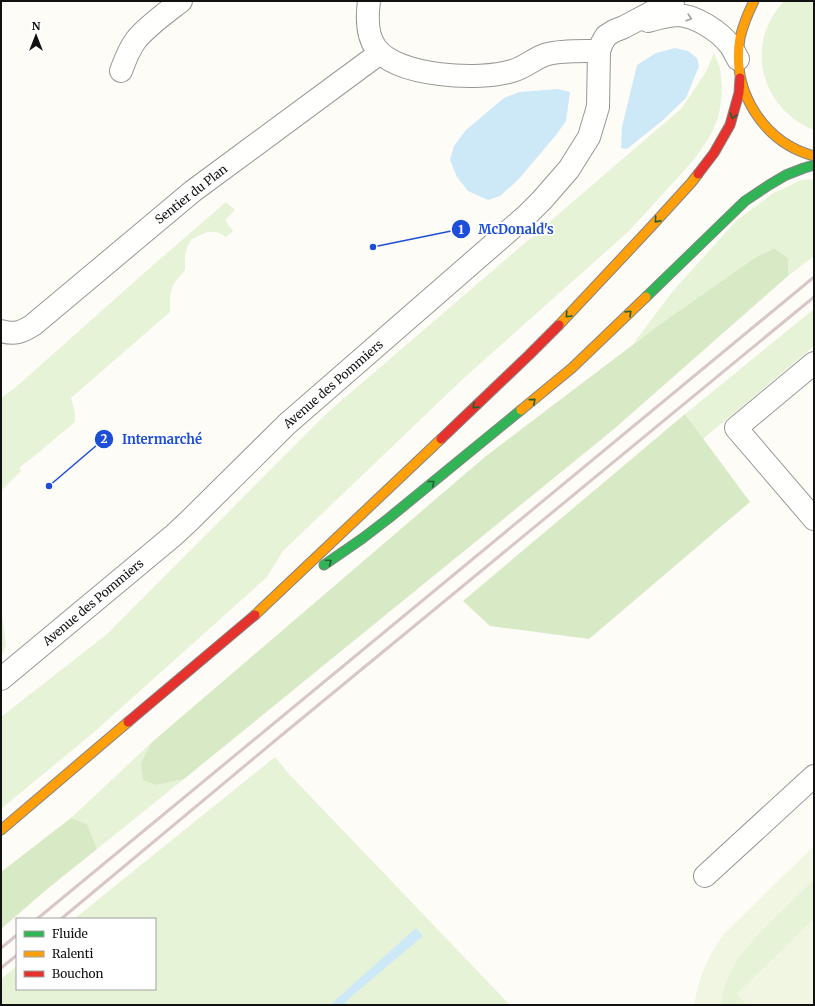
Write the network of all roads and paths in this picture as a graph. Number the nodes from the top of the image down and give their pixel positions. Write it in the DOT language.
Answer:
graph roads {
  1 [pos="181,1"];
  2 [pos="369,1"];
  3 [pos="673,1"];
  4 [pos="754,1"];
  5 [pos="624,27"];
  6 [pos="599,51"];
  7 [pos="380,54"];
  8 [pos="739,68"];
  9 [pos="121,71"];
  10 [pos="814,156"];
  11 [pos="814,165"];
  12 [pos="3,331"];
  13 [pos="814,363"];
  14 [pos="814,519"];
  15 [pos="320,569"];
  16 [pos="307,577"];
  17 [pos="263,608"];
  18 [pos="1,679"];
  19 [pos="814,776"];
  20 [pos="1,830"];
  21 [pos="705,876"];
  1 -- 9 [label="street"];
  2 -- 7 [label="street"];
  3 -- 5 [label="street"];
  4 -- 8 [label="main road"];
  5 -- 6 [label="street"];
  5 -- 8 [label="street, one-way"];
  6 -- 7 [label="street"];
  6 -- 18 [label="street, Avenue des Pommiers"];
  7 -- 12 [label="street, Sentier du Plan"];
  8 -- 10 [label="main road"];
  8 -- 17 [label="main road, one-way"];
  15 -- 11 [label="main road, one-way"];
  13 -- 14 [label="street"];
  16 -- 17 [label="main road"];
  17 -- 20 [label="main road"];
  19 -- 21 [label="street"];
}
